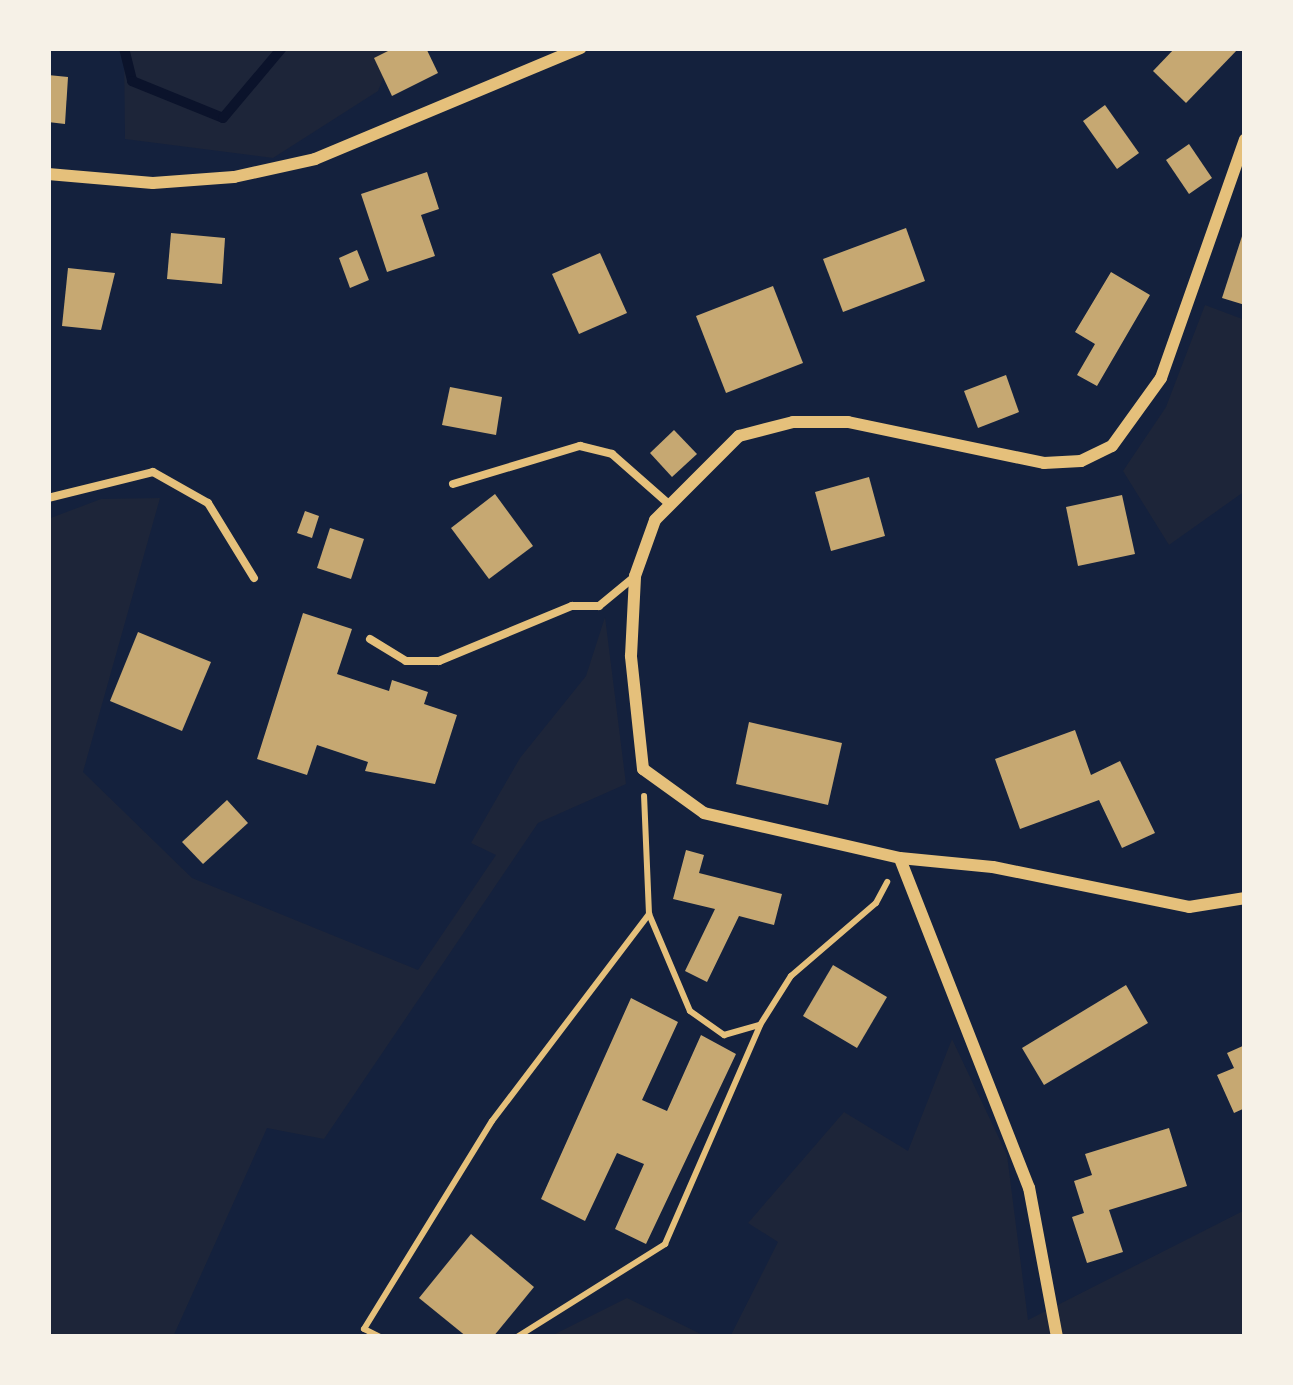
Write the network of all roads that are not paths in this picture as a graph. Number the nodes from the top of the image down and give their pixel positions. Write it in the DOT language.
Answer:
graph roads {
  1 [pos="581,48"];
  2 [pos="1245,139"];
  3 [pos="48,173"];
  4 [pos="453,484"];
  5 [pos="48,498"];
  6 [pos="669,504"];
  7 [pos="635,577"];
  8 [pos="254,578"];
  9 [pos="370,639"];
  10 [pos="900,858"];
  11 [pos="1245,898"];
  12 [pos="1057,1337"];
  1 -- 3 [label="street"];
  2 -- 6 [label="street"];
  4 -- 6 [label="lane"];
  5 -- 8 [label="lane"];
  6 -- 7 [label="street"];
  7 -- 9 [label="lane"];
  7 -- 10 [label="street"];
  10 -- 11 [label="street"];
  10 -- 12 [label="street"];
}
